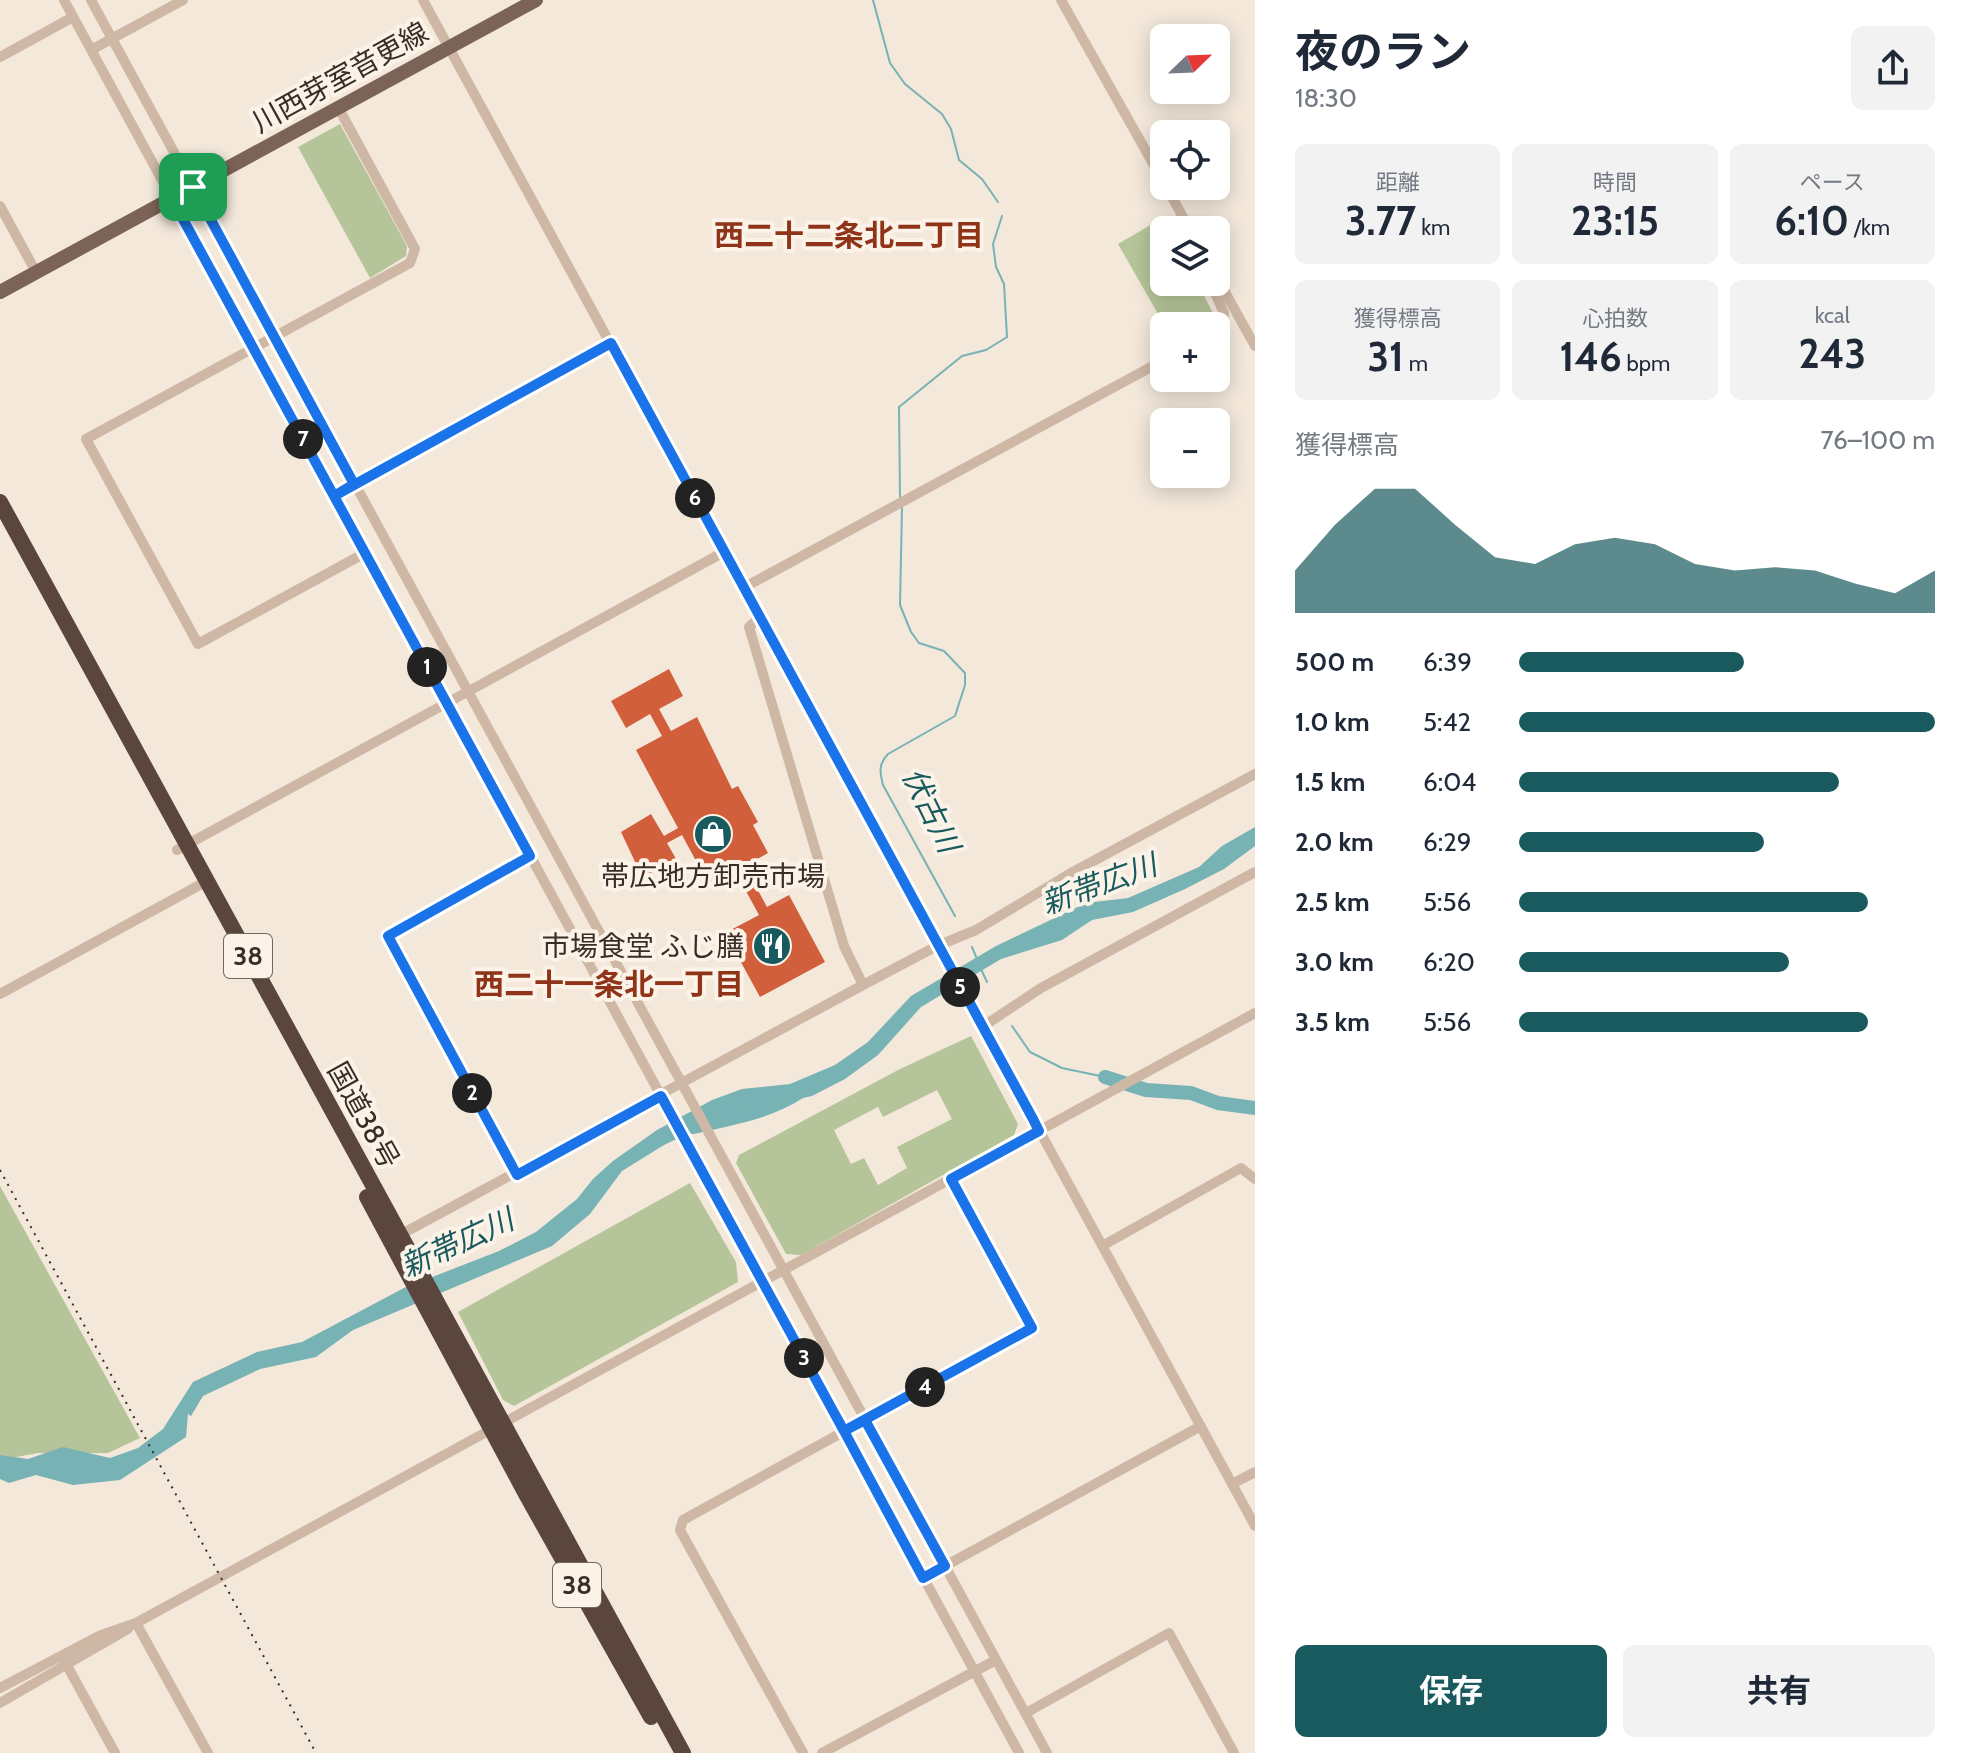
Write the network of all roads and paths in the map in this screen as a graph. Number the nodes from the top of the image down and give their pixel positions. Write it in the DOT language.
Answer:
graph roads {
  1 [pos="64,0"];
  2 [pos="91,0"];
  3 [pos="183,0"];
  4 [pos="423,0"];
  5 [pos="536,0"];
  6 [pos="1061,0"];
  7 [pos="73,17"];
  8 [pos="112,38"];
  9 [pos="449,47"];
  10 [pos="91,50"];
  11 [pos="0,57"];
  12 [pos="338,107"];
  13 [pos="1150,157"];
  14 [pos="193,187"];
  15 [pos="172,199"];
  16 [pos="0,206"];
  17 [pos="36,272"];
  18 [pos="0,292"];
  19 [pos="1227,296"];
  20 [pos="275,337"];
  21 [pos="611,343"];
  22 [pos="1255,346"];
  23 [pos="253,347"];
  24 [pos="1150,368"];
  25 [pos="354,484"];
  26 [pos="334,496"];
  27 [pos="0,502"];
  28 [pos="0,525"];
  29 [pos="724,552"];
  30 [pos="365,553"];
  31 [pos="743,588"];
  32 [pos="759,618"];
  33 [pos="468,691"];
  34 [pos="447,702"];
  35 [pos="1255,774"];
  36 [pos="182,847"];
  37 [pos="530,856"];
  38 [pos="1255,872"];
  39 [pos="202,884"];
  40 [pos="937,946"];
  41 [pos="863,985"];
  42 [pos="0,994"];
  43 [pos="1255,1013"];
  44 [pos="980,1022"];
  45 [pos="682,1083"];
  46 [pos="661,1096"];
  47 [pos="1039,1131"];
  48 [pos="517,1175"];
  49 [pos="951,1179"];
  50 [pos="1255,1179"];
  51 [pos="398,1244"];
  52 [pos="1102,1246"];
  53 [pos="783,1270"];
  54 [pos="762,1282"];
  55 [pos="865,1420"];
  56 [pos="497,1426"];
  57 [pos="1201,1426"];
  58 [pos="844,1431"];
  59 [pos="1255,1472"];
  60 [pos="1232,1484"];
  61 [pos="1255,1526"];
  62 [pos="945,1566"];
  63 [pos="923,1578"];
  64 [pos="136,1623"];
  65 [pos="61,1655"];
  66 [pos="996,1660"];
  67 [pos="67,1666"];
  68 [pos="974,1671"];
  69 [pos="2,1687"];
  70 [pos="4,1700"];
  71 [pos="1026,1713"];
  72 [pos="115,1753"];
  73 [pos="208,1753"];
  74 [pos="671,1753"];
  75 [pos="683,1753"];
  76 [pos="803,1753"];
  77 [pos="822,1753"];
  78 [pos="1019,1753"];
  79 [pos="1047,1753"];
  80 [pos="1234,1753"];
  1 -- 7 [label="street"];
  2 -- 8 [label="street"];
  3 -- 8 [label="street"];
  4 -- 9 [label="street"];
  5 -- 9 [label="main road, 川西芽室音更線"];
  6 -- 13 [label="street"];
  7 -- 10 [label="street"];
  7 -- 11 [label="street"];
  8 -- 10 [label="street"];
  8 -- 14 [label="street"];
  9 -- 12 [label="main road, 川西芽室音更線"];
  9 -- 21 [label="street"];
  10 -- 15 [label="street"];
  12 -- 14 [label="main road, 川西芽室音更線"];
  12 -- 20 [label="street"];
  14 -- 15 [label="main road, 川西芽室音更線"];
  14 -- 20 [label="street"];
  15 -- 17 [label="main road, 川西芽室音更線"];
  15 -- 23 [label="street"];
  16 -- 17 [label="street"];
  17 -- 18 [label="main road, 川西芽室音更線"];
  19 -- 22 [label="street"];
  20 -- 23 [label="street"];
  20 -- 25 [label="street"];
  21 -- 25 [label="street"];
  21 -- 29 [label="street"];
  23 -- 26 [label="street"];
  23 -- 30 [label="street"];
  24 -- 31 [label="street"];
  25 -- 26 [label="street"];
  25 -- 33 [label="street"];
  26 -- 30 [label="street"];
  27 -- 36 [label="highway, 国道38号 / 38"];
  28 -- 36 [label="highway, 国道38号 / 38"];
  29 -- 31 [label="street"];
  29 -- 33 [label="street"];
  30 -- 34 [label="street"];
  31 -- 32 [label="street"];
  32 -- 40 [label="street"];
  32 -- 41 [label="street"];
  33 -- 34 [label="street"];
  33 -- 45 [label="street"];
  34 -- 36 [label="street"];
  34 -- 37 [label="street"];
  35 -- 40 [label="street"];
  36 -- 39 [label="highway, 国道38号 / 38"];
  37 -- 46 [label="street"];
  37 -- 48 [label="street"];
  38 -- 44 [label="street"];
  39 -- 42 [label="street"];
  39 -- 51 [label="highway, 国道38号 / 38"];
  40 -- 41 [label="street"];
  40 -- 44 [label="street"];
  41 -- 45 [label="street"];
  43 -- 47 [label="street"];
  44 -- 47 [label="street"];
  45 -- 46 [label="street"];
  45 -- 53 [label="street"];
  46 -- 48 [label="street"];
  46 -- 54 [label="street"];
  47 -- 49 [label="street"];
  47 -- 52 [label="street"];
  48 -- 51 [label="street"];
  49 -- 53 [label="street"];
  49 -- 55 [label="street"];
  50 -- 52 [label="street"];
  51 -- 56 [label="highway, 国道38号 / 38"];
  52 -- 57 [label="street"];
  53 -- 54 [label="street"];
  53 -- 55 [label="street"];
  54 -- 56 [label="street"];
  54 -- 58 [label="street"];
  55 -- 58 [label="street"];
  55 -- 62 [label="street"];
  56 -- 64 [label="street"];
  56 -- 74 [label="highway, 国道38号 / 38"];
  56 -- 75 [label="highway, 国道38号 / 38"];
  57 -- 60 [label="street"];
  57 -- 62 [label="street"];
  58 -- 63 [label="street"];
  58 -- 76 [label="street"];
  59 -- 60 [label="street"];
  60 -- 61 [label="street"];
  62 -- 63 [label="street"];
  62 -- 66 [label="street"];
  63 -- 68 [label="street"];
  64 -- 65 [label="street"];
  64 -- 67 [label="street"];
  64 -- 73 [label="street"];
  65 -- 67 [label="street"];
  65 -- 69 [label="street"];
  66 -- 68 [label="street"];
  66 -- 71 [label="street"];
  67 -- 70 [label="street"];
  67 -- 72 [label="street"];
  68 -- 77 [label="street"];
  68 -- 78 [label="street"];
  71 -- 79 [label="street"];
  71 -- 80 [label="street"];
}
